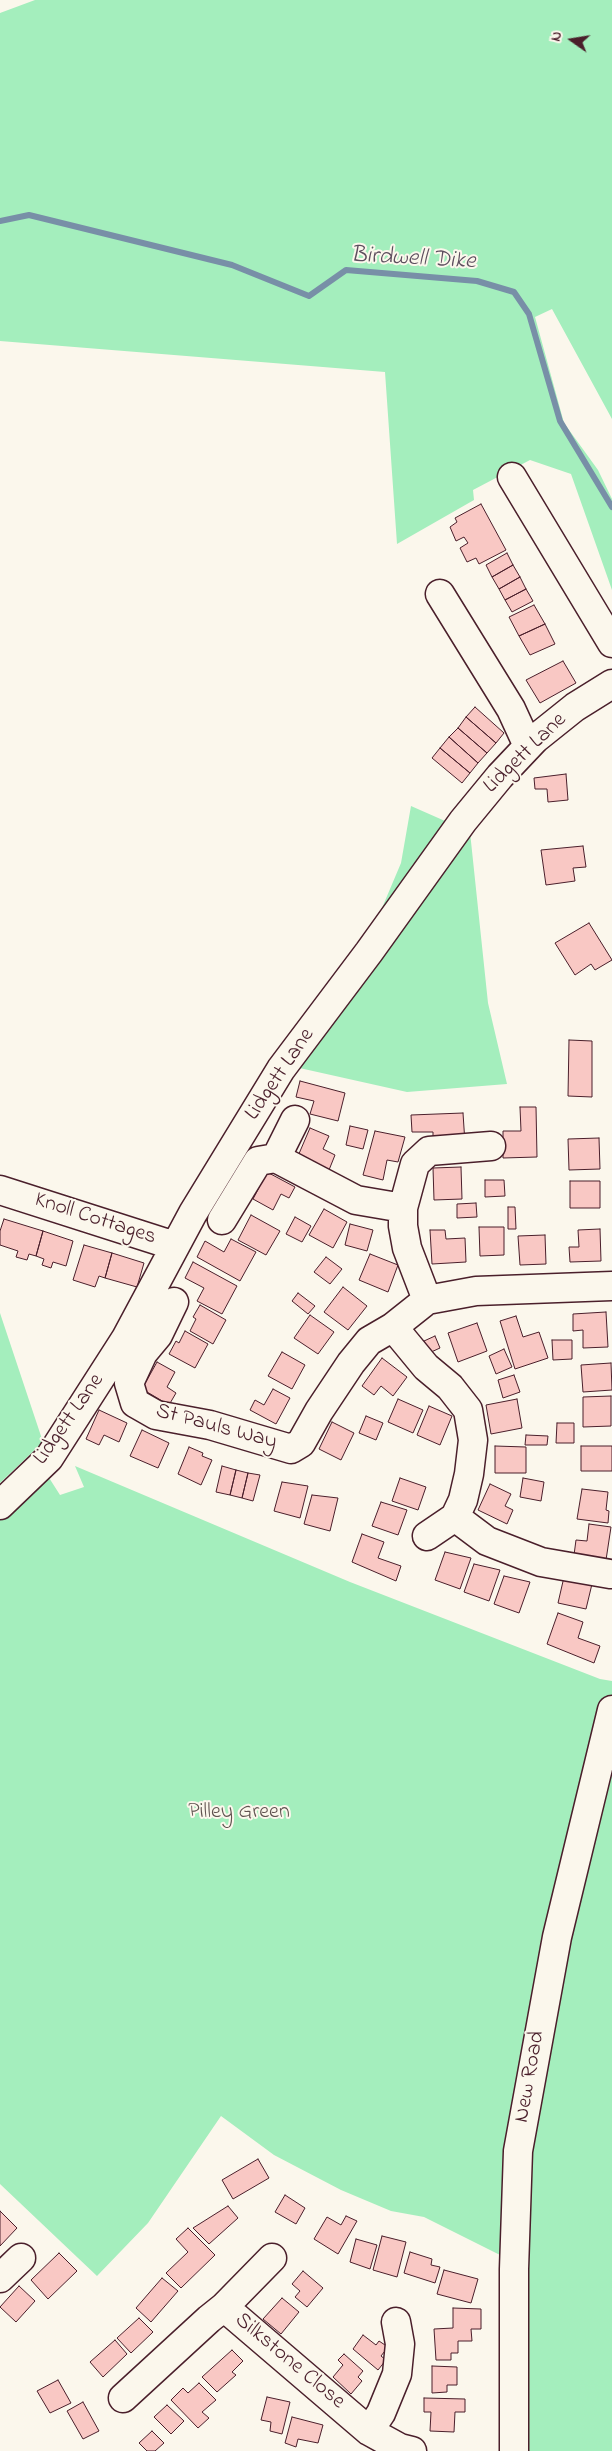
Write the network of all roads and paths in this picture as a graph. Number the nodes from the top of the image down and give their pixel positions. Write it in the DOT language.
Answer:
graph roads {
  1 [pos="512,477"];
  2 [pos="440,594"];
  3 [pos="612,643"];
  4 [pos="612,684"];
  5 [pos="528,746"];
  6 [pos="295,1120"];
  7 [pos="491,1146"];
  8 [pos="276,1158"];
  9 [pos="8,1192"];
  10 [pos="403,1208"];
  11 [pos="222,1220"];
  12 [pos="175,1246"];
  13 [pos="612,1286"];
  14 [pos="427,1300"];
  15 [pos="174,1302"];
  16 [pos="393,1327"];
  17 [pos="0,1505"];
  18 [pos="454,1517"];
  19 [pos="427,1536"];
  20 [pos="610,1574"];
  21 [pos="612,1710"];
  22 [pos="21,2258"];
  23 [pos="272,2258"];
  24 [pos="0,2278"];
  25 [pos="224,2307"];
  26 [pos="396,2322"];
  27 [pos="123,2398"];
  28 [pos="369,2430"];
  29 [pos="412,2451"];
  30 [pos="514,2451"];
  1 -- 3 [label="street"];
  2 -- 5 [label="street"];
  4 -- 5 [label="street, Lidgett Lane"];
  5 -- 12 [label="street, Lidgett Lane"];
  6 -- 8 [label="street"];
  7 -- 10 [label="street"];
  8 -- 10 [label="street"];
  8 -- 11 [label="street"];
  9 -- 12 [label="street, Knoll Cottages"];
  10 -- 14 [label="street"];
  12 -- 17 [label="street, Lidgett Lane"];
  13 -- 14 [label="street, St Pauls Way"];
  14 -- 16 [label="street, St Pauls Way"];
  15 -- 16 [label="street, St Pauls Way"];
  16 -- 18 [label="street"];
  18 -- 19 [label="street"];
  18 -- 20 [label="street"];
  21 -- 30 [label="street, New Road"];
  22 -- 24 [label="street"];
  23 -- 25 [label="street, Silkstone Close"];
  25 -- 27 [label="street"];
  25 -- 28 [label="street, Silkstone Close"];
  26 -- 28 [label="street"];
  28 -- 29 [label="street, Silkstone Close"];
}
